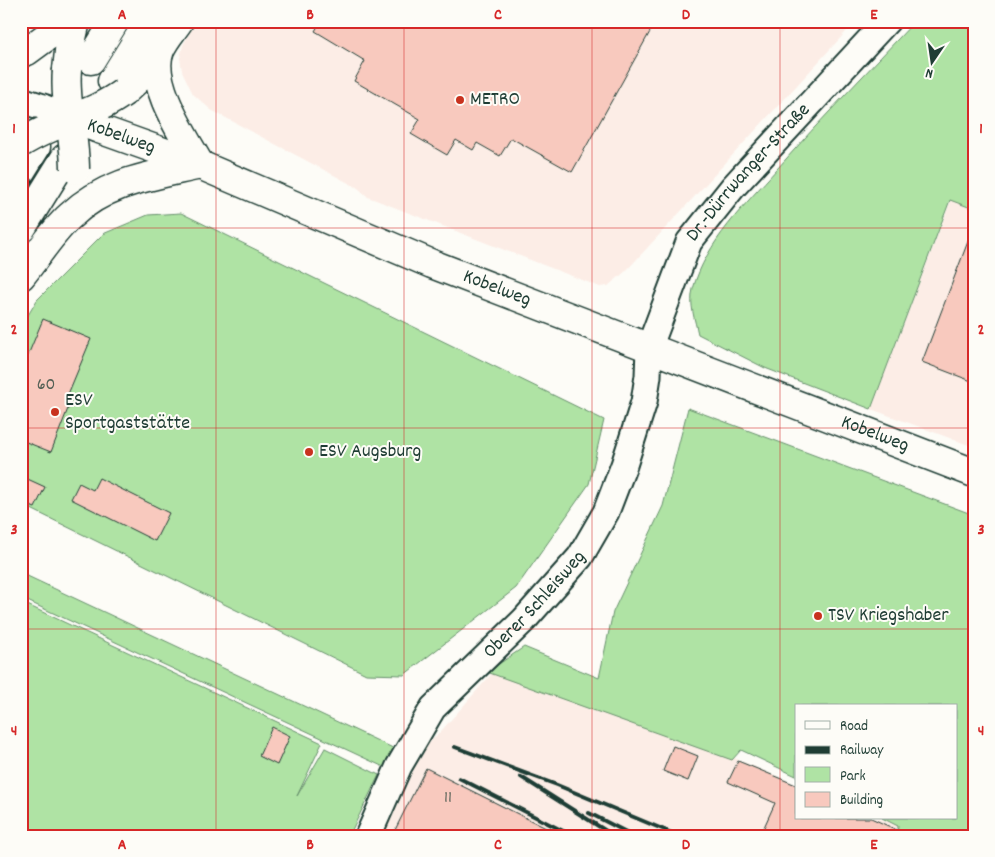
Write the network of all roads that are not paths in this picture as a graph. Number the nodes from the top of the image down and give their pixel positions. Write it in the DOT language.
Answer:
graph roads {
  1 [pos="68,21"];
  2 [pos="76,21"];
  3 [pos="115,21"];
  4 [pos="149,21"];
  5 [pos="179,21"];
  6 [pos="887,21"];
  7 [pos="159,51"];
  8 [pos="21,53"];
  9 [pos="79,65"];
  10 [pos="118,86"];
  11 [pos="32,103"];
  12 [pos="70,118"];
  13 [pos="29,145"];
  14 [pos="70,164"];
  15 [pos="200,165"];
  16 [pos="21,171"];
  17 [pos="69,216"];
  18 [pos="21,229"];
  19 [pos="21,276"];
  20 [pos="649,348"];
  21 [pos="974,473"];
  22 [pos="368,836"];
  1 -- 8 [label="main road"];
  2 -- 9 [label="main road"];
  3 -- 9 [label="main road"];
  4 -- 10 [label="main road"];
  5 -- 7 [label="main road"];
  6 -- 20 [label="street, Dr.-Dürrwanger-Straße"];
  7 -- 10 [label="main road"];
  7 -- 15 [label="main road"];
  9 -- 12 [label="main road, bridge"];
  10 -- 12 [label="main road, bridge"];
  11 -- 12 [label="street, Kobelweg, bridge"];
  12 -- 13 [label="main road, bridge"];
  12 -- 14 [label="main road, bridge"];
  12 -- 15 [label="main road, Kobelweg, bridge"];
  13 -- 16 [label="main road"];
  14 -- 17 [label="main road"];
  14 -- 18 [label="main road"];
  15 -- 17 [label="main road"];
  15 -- 20 [label="main road, Kobelweg"];
  17 -- 19 [label="main road"];
  20 -- 21 [label="main road, Kobelweg"];
  20 -- 22 [label="street, Oberer Schleisweg"];
}
